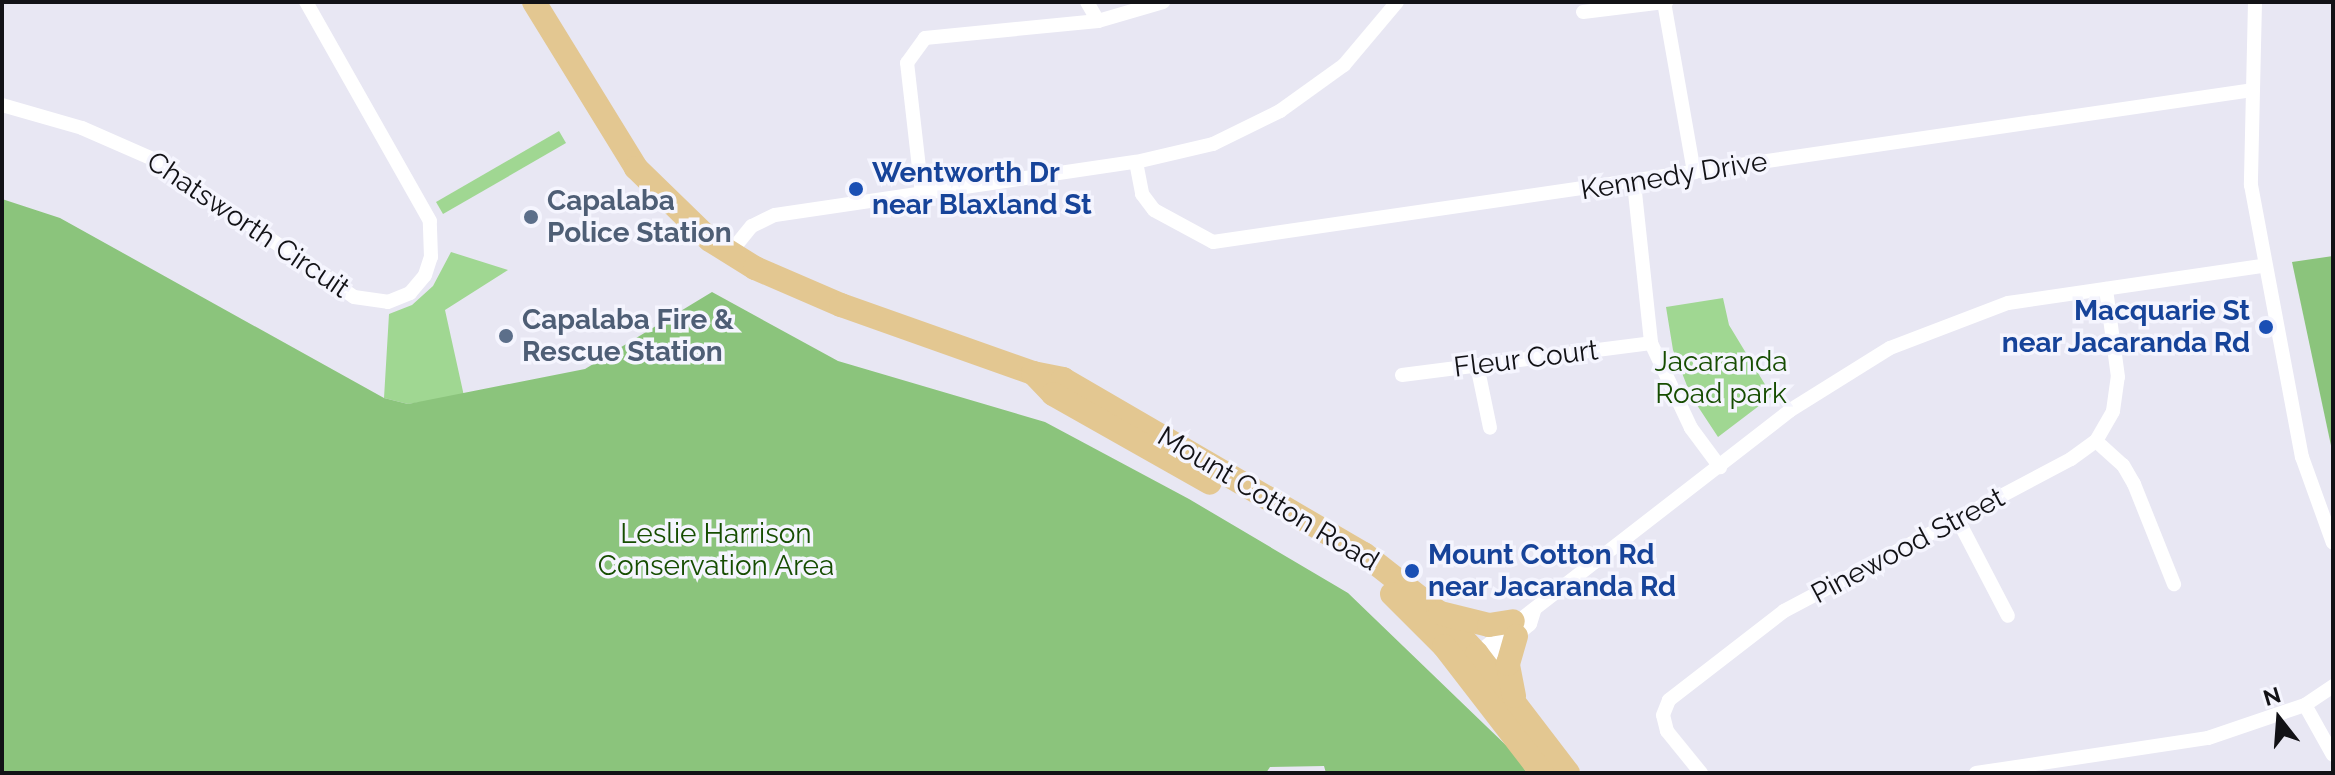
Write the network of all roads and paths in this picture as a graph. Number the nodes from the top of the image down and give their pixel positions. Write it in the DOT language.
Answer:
graph roads {
  1 [pos="306,2"];
  2 [pos="534,2"];
  3 [pos="1087,2"];
  4 [pos="1163,2"];
  5 [pos="1397,2"];
  6 [pos="1665,2"];
  7 [pos="2255,2"];
  8 [pos="1583,12"];
  9 [pos="1098,21"];
  10 [pos="2252,90"];
  11 [pos="2,105"];
  12 [pos="1136,162"];
  13 [pos="1694,172"];
  14 [pos="1634,183"];
  15 [pos="922,194"];
  16 [pos="729,254"];
  17 [pos="2263,266"];
  18 [pos="2106,289"];
  19 [pos="1651,343"];
  20 [pos="1477,365"];
  21 [pos="1033,373"];
  22 [pos="1402,375"];
  23 [pos="1490,428"];
  24 [pos="2096,441"];
  25 [pos="1720,467"];
  26 [pos="1958,520"];
  27 [pos="2333,543"];
  28 [pos="2174,584"];
  29 [pos="1438,612"];
  30 [pos="2008,616"];
  31 [pos="1521,623"];
  32 [pos="1472,664"];
  33 [pos="2333,686"];
  34 [pos="1514,697"];
  35 [pos="2305,705"];
  36 [pos="2333,755"];
  37 [pos="1542,773"];
  38 [pos="1568,773"];
  39 [pos="1701,773"];
  40 [pos="1976,773"];
  1 -- 11 [label="street, Chatsworth Circuit"];
  2 -- 16 [label="main road, Mount Cotton Road"];
  3 -- 9 [label="street"];
  4 -- 9 [label="street"];
  5 -- 12 [label="street"];
  6 -- 8 [label="street"];
  6 -- 13 [label="street"];
  7 -- 10 [label="street"];
  9 -- 15 [label="street"];
  10 -- 13 [label="street, Kennedy Drive"];
  10 -- 17 [label="street"];
  12 -- 14 [label="street, Kennedy Drive"];
  12 -- 15 [label="street"];
  13 -- 14 [label="street, Kennedy Drive"];
  14 -- 19 [label="street"];
  15 -- 16 [label="street"];
  16 -- 21 [label="main road, Mount Cotton Road"];
  17 -- 18 [label="street"];
  17 -- 27 [label="street"];
  18 -- 24 [label="street"];
  18 -- 25 [label="street"];
  19 -- 20 [label="street, Fleur Court"];
  19 -- 25 [label="street"];
  20 -- 22 [label="street, Fleur Court"];
  20 -- 23 [label="street"];
  21 -- 29 [label="main road, Mount Cotton Road"];
  21 -- 32 [label="main road, Mount Cotton Road"];
  24 -- 26 [label="street, Pinewood Street"];
  24 -- 28 [label="street"];
  25 -- 31 [label="street"];
  26 -- 30 [label="street"];
  26 -- 39 [label="street, Pinewood Street"];
  29 -- 31 [label="main road"];
  29 -- 32 [label="main road, Mount Cotton Road"];
  31 -- 32 [label="street"];
  31 -- 34 [label="main road"];
  32 -- 34 [label="main road, Mount Cotton Road"];
  32 -- 37 [label="main road, Mount Cotton Road"];
  33 -- 35 [label="street"];
  34 -- 38 [label="main road, Mount Cotton Road"];
  35 -- 36 [label="street"];
  35 -- 40 [label="street"];
}
